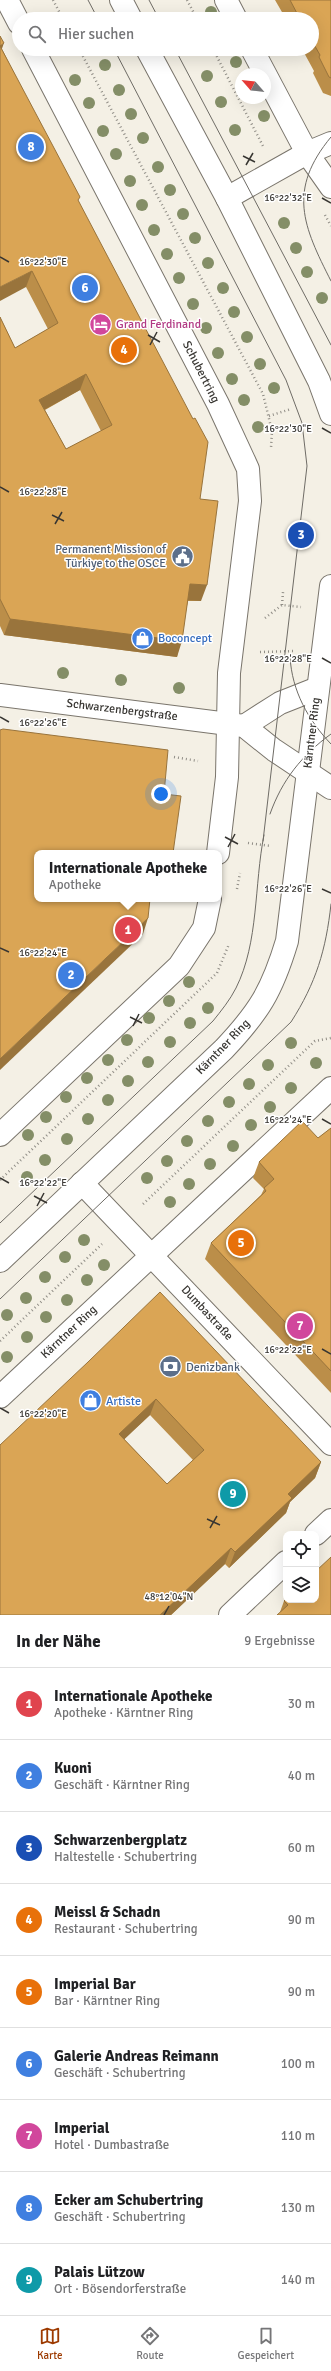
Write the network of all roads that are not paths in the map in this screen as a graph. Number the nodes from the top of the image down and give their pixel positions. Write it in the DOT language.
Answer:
graph roads {
  1 [pos="7,0"];
  2 [pos="121,0"];
  3 [pos="226,0"];
  4 [pos="13,12"];
  5 [pos="127,12"];
  6 [pos="232,12"];
  7 [pos="36,56"];
  8 [pos="151,56"];
  9 [pos="256,56"];
  10 [pos="331,143"];
  11 [pos="307,153"];
  12 [pos="331,187"];
  13 [pos="227,198"];
  14 [pos="331,414"];
  15 [pos="331,586"];
  16 [pos="324,686"];
  17 [pos="0,694"];
  18 [pos="236,725"];
  19 [pos="307,772"];
  20 [pos="331,788"];
  21 [pos="218,850"];
  22 [pos="209,902"];
  23 [pos="331,1088"];
  24 [pos="0,1135"];
  25 [pos="82,1183"];
  26 [pos="152,1254"];
  27 [pos="0,1261"];
  28 [pos="0,1397"];
  29 [pos="331,1444"];
  30 [pos="331,1520"];
  31 [pos="319,1531"];
  32 [pos="283,1565"];
  33 [pos="230,1615"];
  1 -- 4 [label="street"];
  2 -- 5 [label="street"];
  3 -- 6 [label="street"];
  7 -- 18 [label="street, Schubertring"];
  8 -- 13 [label="street"];
  9 -- 11 [label="street"];
  10 -- 11 [label="street"];
  11 -- 12 [label="street"];
  11 -- 13 [label="street"];
  13 -- 14 [label="street"];
  15 -- 16 [label="street"];
  16 -- 18 [label="street"];
  16 -- 19 [label="street, Kärntner Ring"];
  17 -- 18 [label="street, Schwarzenbergstraße"];
  18 -- 19 [label="street"];
  18 -- 21 [label="street"];
  19 -- 20 [label="street"];
  19 -- 25 [label="street, Kärntner Ring"];
  22 -- 24 [label="street"];
  23 -- 26 [label="street, Kärntner Ring"];
  25 -- 26 [label="street, Dumbastraße"];
  25 -- 27 [label="street, Kärntner Ring"];
  26 -- 28 [label="street, Kärntner Ring"];
  26 -- 29 [label="street, Dumbastraße"];
  30 -- 31 [label="street"];
  32 -- 33 [label="street"];
}
